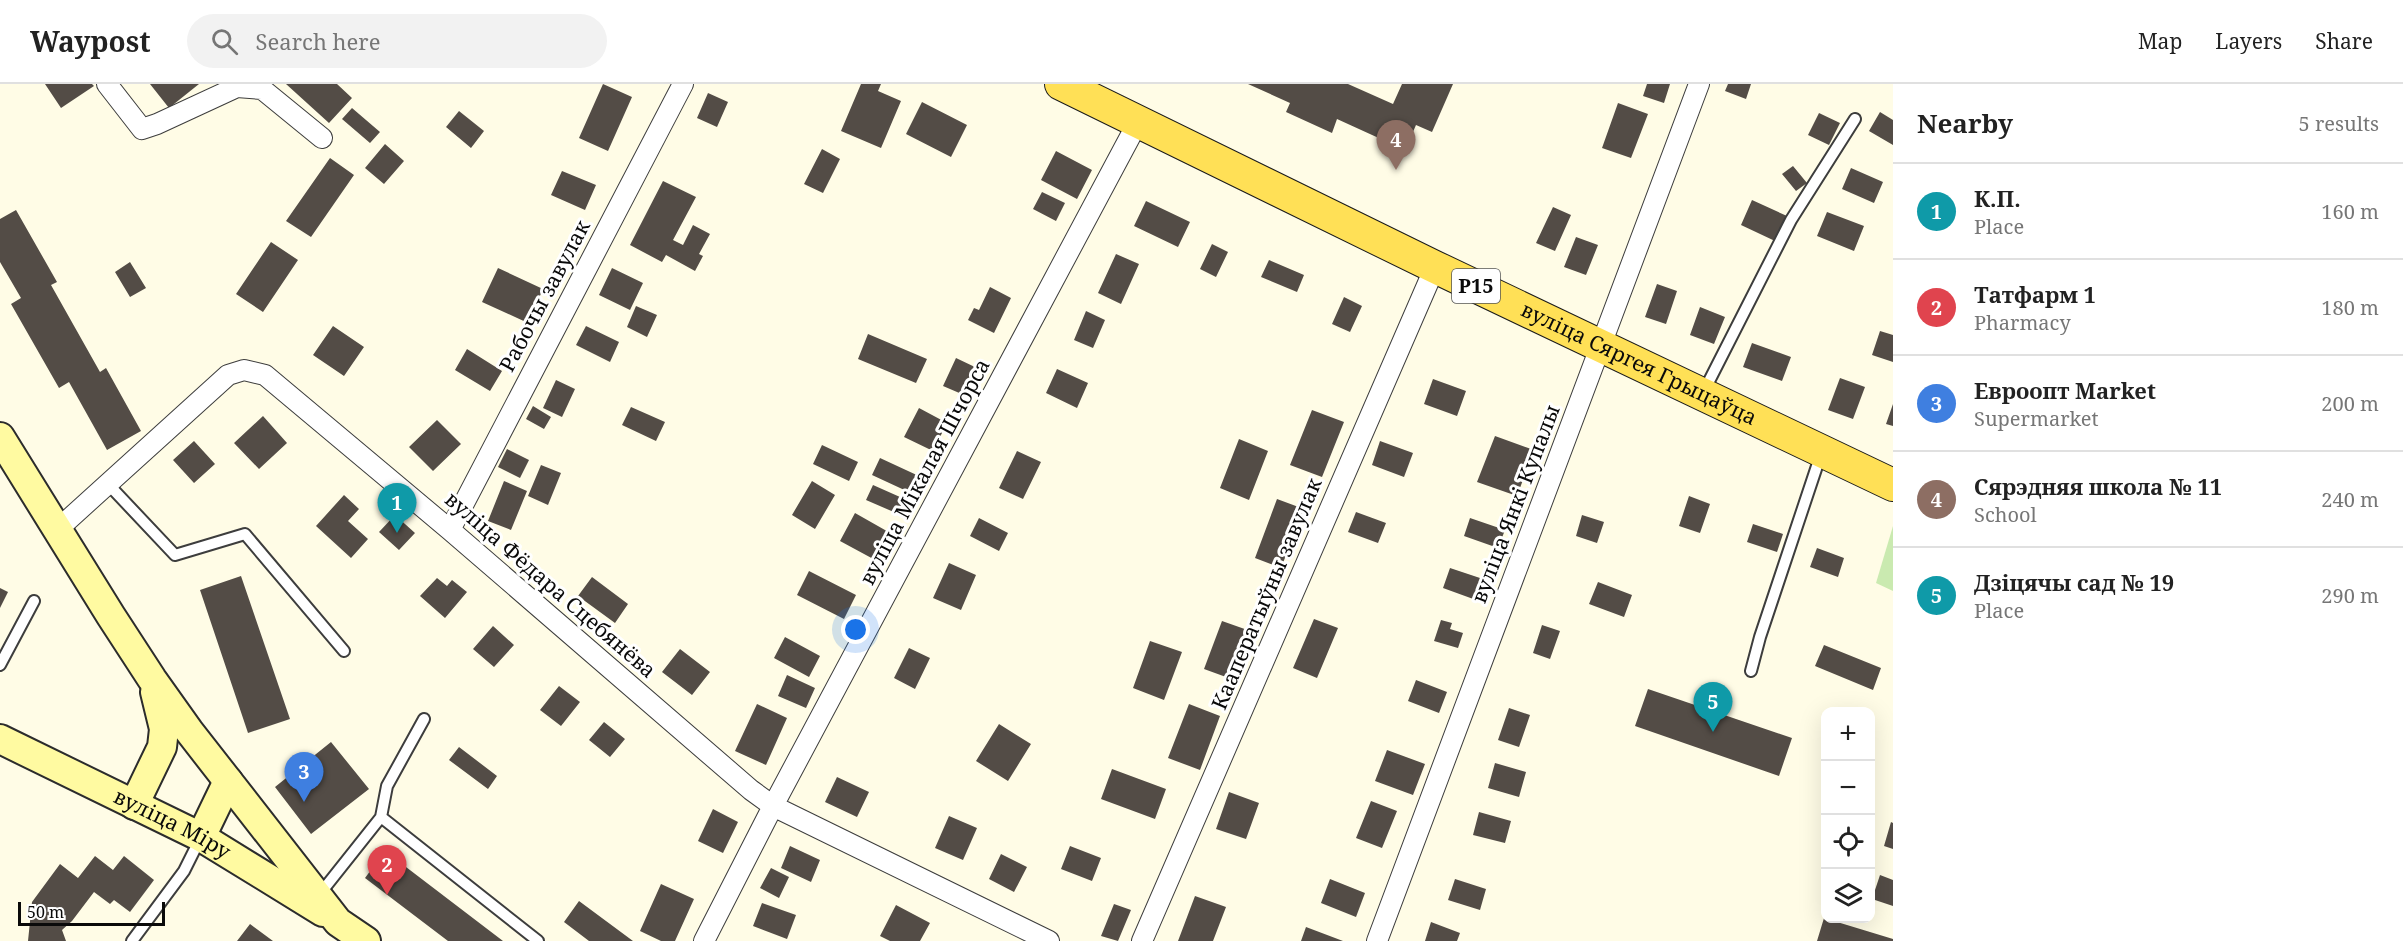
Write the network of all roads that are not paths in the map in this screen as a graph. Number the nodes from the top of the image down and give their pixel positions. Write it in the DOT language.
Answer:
graph roads {
  1 [pos="107,84"];
  2 [pos="683,84"];
  3 [pos="1061,84"];
  4 [pos="1700,84"];
  5 [pos="1855,119"];
  6 [pos="1138,122"];
  7 [pos="322,138"];
  8 [pos="1435,267"];
  9 [pos="1600,345"];
  10 [pos="1703,393"];
  11 [pos="0,437"];
  12 [pos="1822,451"];
  13 [pos="108,484"];
  14 [pos="1893,485"];
  15 [pos="58,529"];
  16 [pos="450,530"];
  17 [pos="34,602"];
  18 [pos="344,651"];
  19 [pos="0,665"];
  20 [pos="1751,670"];
  21 [pos="152,679"];
  22 [pos="424,719"];
  23 [pos="0,739"];
  24 [pos="228,781"];
  25 [pos="134,805"];
  26 [pos="773,806"];
  27 [pos="381,817"];
  28 [pos="201,837"];
  29 [pos="318,896"];
  30 [pos="338,922"];
  31 [pos="535,940"];
  32 [pos="132,941"];
  33 [pos="366,941"];
  34 [pos="704,941"];
  35 [pos="1049,941"];
  36 [pos="1143,941"];
  37 [pos="1377,941"];
  1 -- 7 [label="street"];
  2 -- 16 [label="street, Рабочы завулак"];
  3 -- 6 [label="main road, вуліца Сяргея Грыцаўца / Р15"];
  4 -- 9 [label="street, вуліца Янкі Купалы"];
  5 -- 10 [label="lane"];
  6 -- 8 [label="main road, вуліца Сяргея Грыцаўца / Р15"];
  6 -- 26 [label="street, вуліца Мікалая Шчорса"];
  8 -- 9 [label="main road, вуліца Сяргея Грыцаўца / Р15"];
  8 -- 36 [label="street, Кааператыўны завулак"];
  9 -- 10 [label="main road, вуліца Сяргея Грыцаўца / Р15"];
  9 -- 37 [label="street, вуліца Янкі Купалы"];
  10 -- 12 [label="main road, вуліца Сяргея Грыцаўца / Р15"];
  11 -- 15 [label="street"];
  12 -- 14 [label="main road, вуліца Сяргея Грыцаўца / Р15"];
  12 -- 20 [label="lane"];
  13 -- 15 [label="street, вуліца Фёдара Сцебянёва"];
  13 -- 16 [label="street, вуліца Фёдара Сцебянёва"];
  13 -- 18 [label="lane"];
  15 -- 21 [label="street"];
  16 -- 26 [label="street, вуліца Фёдара Сцебянёва"];
  17 -- 19 [label="lane"];
  21 -- 24 [label="street"];
  21 -- 25 [label="street"];
  22 -- 27 [label="lane"];
  23 -- 25 [label="street, вуліца Міру"];
  24 -- 28 [label="street"];
  24 -- 29 [label="street"];
  25 -- 28 [label="street, вуліца Міру"];
  26 -- 34 [label="street, вуліца Мікалая Шчорса"];
  26 -- 35 [label="street, вуліца Фёдара Сцебянёва"];
  27 -- 29 [label="lane"];
  27 -- 31 [label="lane"];
  28 -- 30 [label="street, вуліца Міру"];
  28 -- 32 [label="lane"];
  29 -- 30 [label="street"];
  30 -- 33 [label="street, вуліца Міру"];
}
